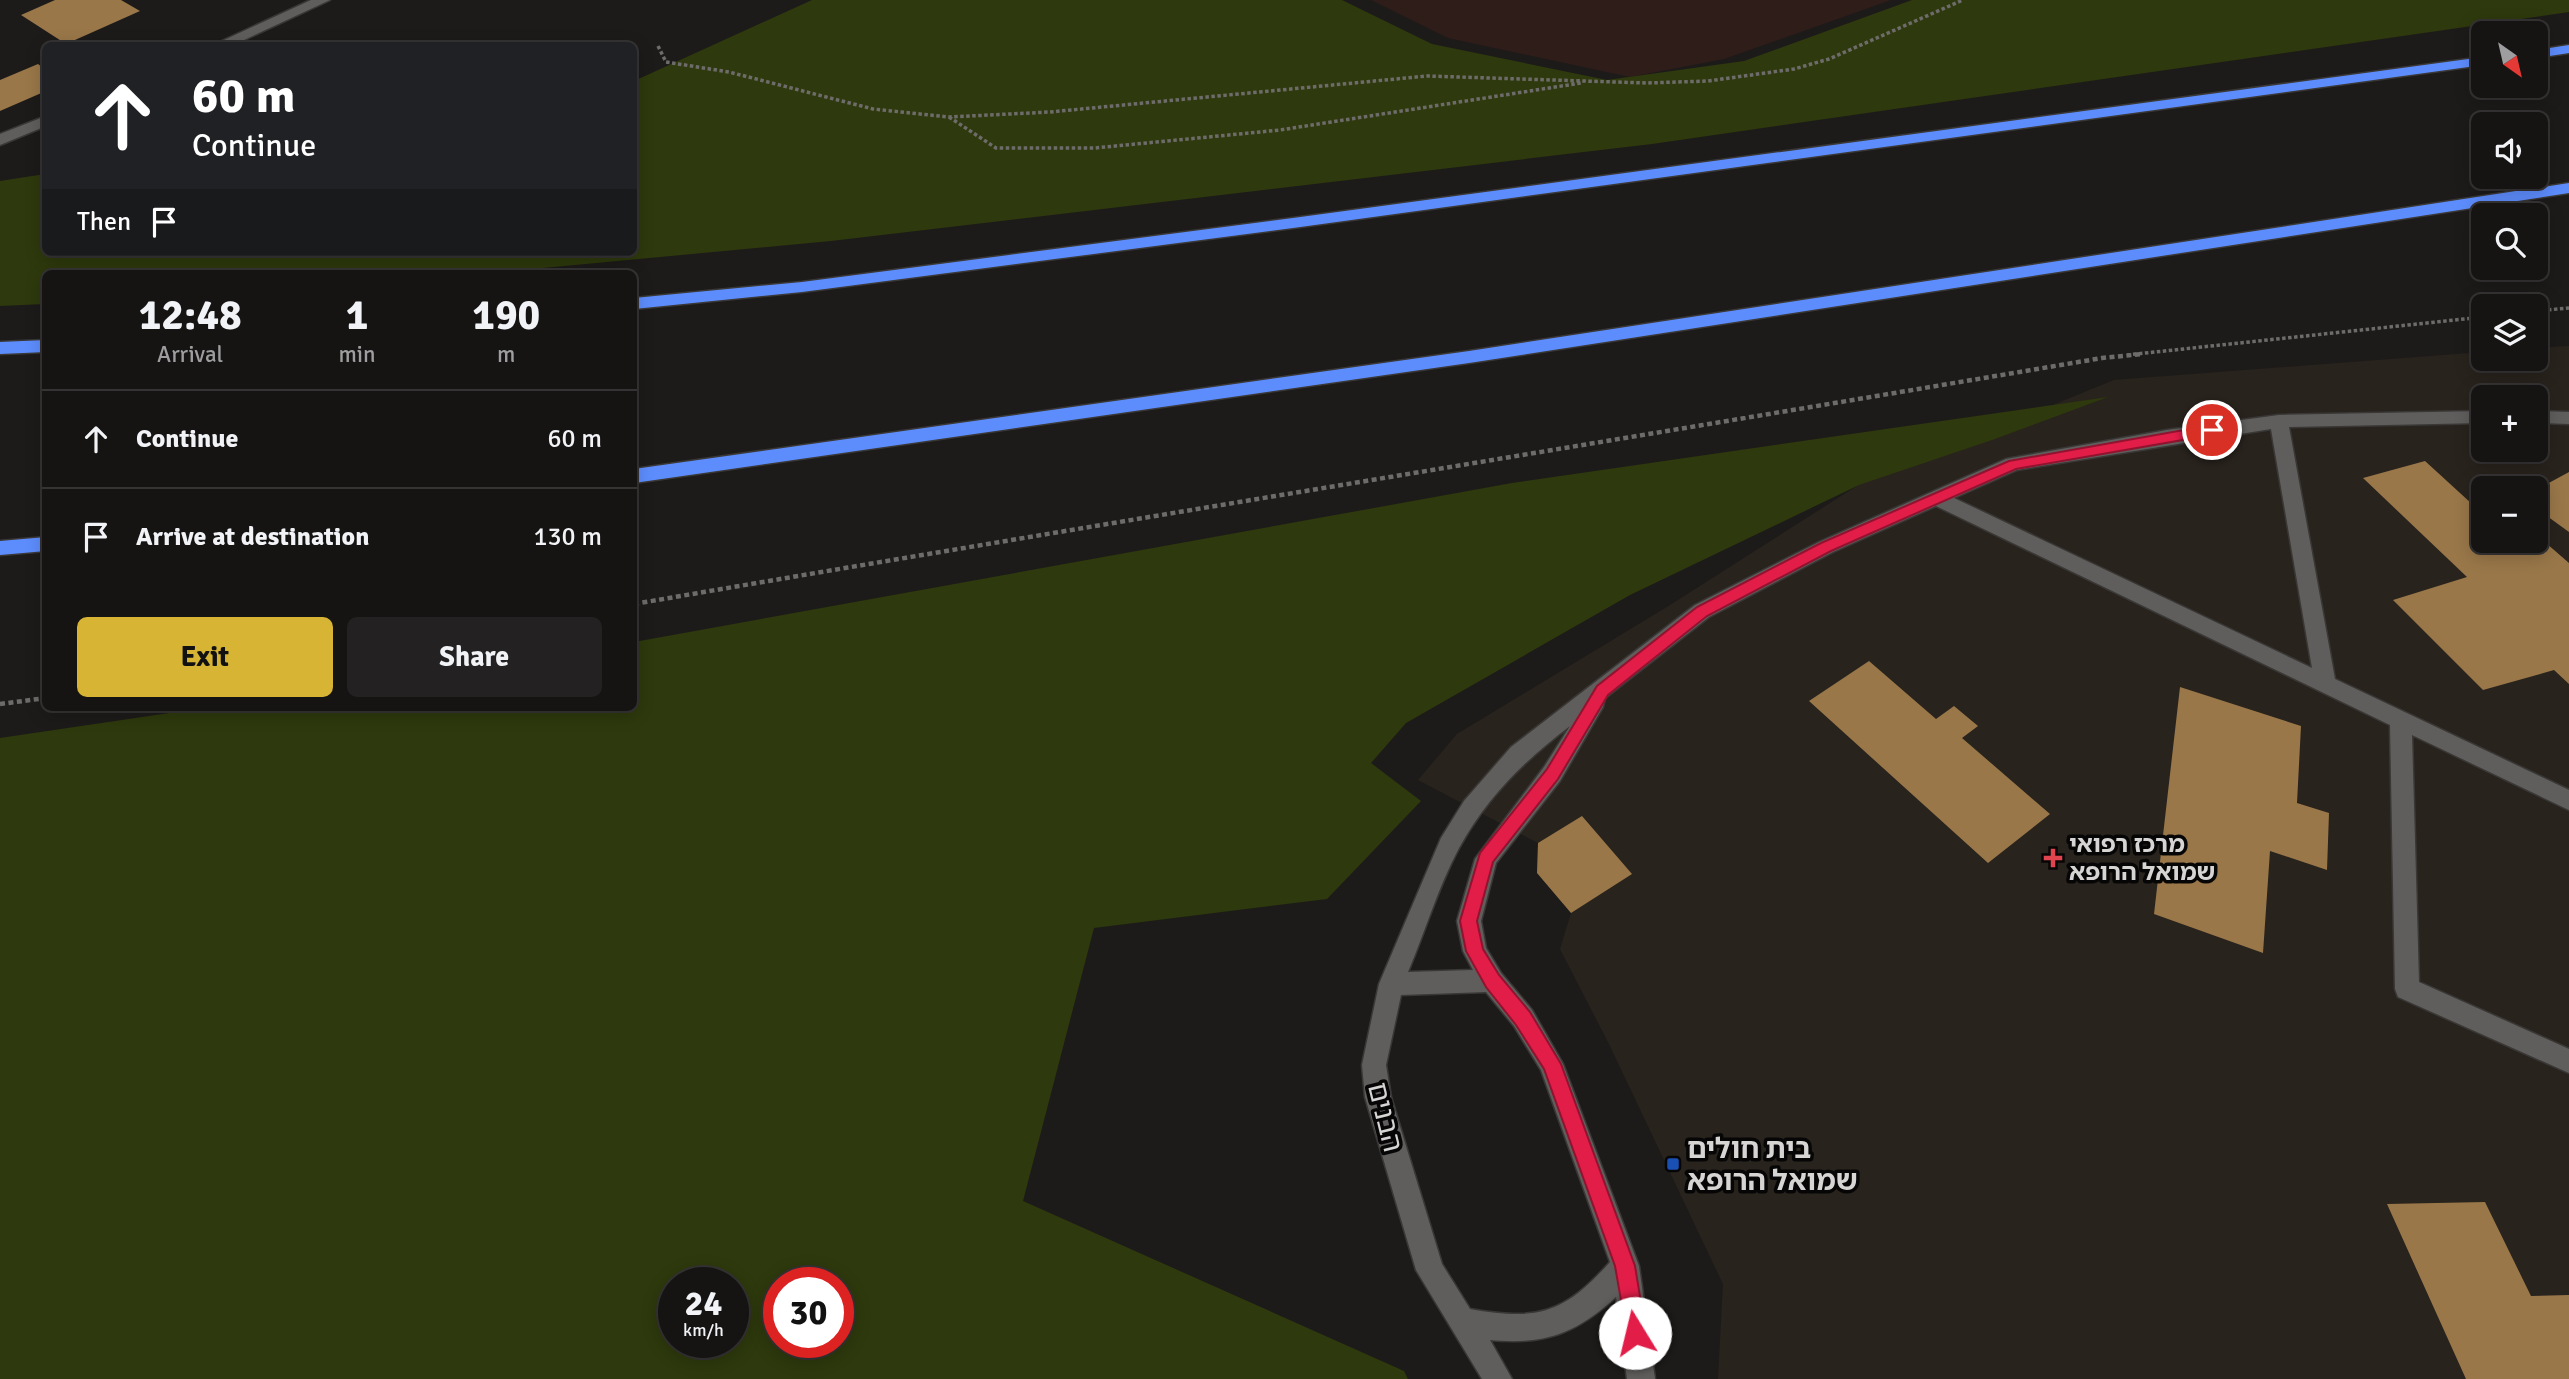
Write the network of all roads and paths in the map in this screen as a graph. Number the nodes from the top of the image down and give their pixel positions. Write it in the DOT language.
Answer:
graph roads {
  1 [pos="323,0"];
  2 [pos="1963,0"];
  3 [pos="227,42"];
  4 [pos="658,46"];
  5 [pos="2569,49"];
  6 [pos="2548,52"];
  7 [pos="2471,63"];
  8 [pos="1592,81"];
  9 [pos="949,117"];
  10 [pos="42,122"];
  11 [pos="0,140"];
  12 [pos="2569,188"];
  13 [pos="637,304"];
  14 [pos="2569,308"];
  15 [pos="2548,310"];
  16 [pos="2471,318"];
  17 [pos="42,346"];
  18 [pos="0,348"];
  19 [pos="2471,417"];
  20 [pos="2548,417"];
  21 [pos="2569,418"];
  22 [pos="2279,421"];
  23 [pos="637,476"];
  24 [pos="1936,498"];
  25 [pos="42,544"];
  26 [pos="0,548"];
  27 [pos="637,603"];
  28 [pos="2325,682"];
  29 [pos="1602,690"];
  30 [pos="42,699"];
  31 [pos="0,704"];
  32 [pos="2401,718"];
  33 [pos="2569,800"];
  34 [pos="1492,981"];
  35 [pos="1391,984"];
  36 [pos="2569,1061"];
  37 [pos="1625,1266"];
  38 [pos="1462,1321"];
  39 [pos="1498,1379"];
  40 [pos="1641,1379"];
  1 -- 3 [label="street"];
  2 -- 8 [label="path"];
  4 -- 9 [label="path"];
  5 -- 6 [label="highway"];
  7 -- 13 [label="highway"];
  8 -- 9 [label="path"];
  8 -- 9 [label="path"];
  10 -- 11 [label="street"];
  12 -- 23 [label="highway"];
  14 -- 15 [label="path"];
  16 -- 27 [label="path"];
  17 -- 18 [label="highway"];
  19 -- 22 [label="street, הבנים"];
  20 -- 21 [label="street"];
  22 -- 24 [label="street, הבנים"];
  22 -- 28 [label="street"];
  24 -- 28 [label="street"];
  24 -- 29 [label="street, הבנים"];
  25 -- 26 [label="highway"];
  28 -- 32 [label="street"];
  29 -- 34 [label="street"];
  29 -- 35 [label="street, הבנים"];
  30 -- 31 [label="path"];
  32 -- 33 [label="street"];
  32 -- 36 [label="street"];
  34 -- 35 [label="street"];
  34 -- 37 [label="street"];
  35 -- 38 [label="street, הבנים"];
  37 -- 38 [label="street"];
  37 -- 40 [label="street"];
  38 -- 39 [label="street, הבנים"];
}
